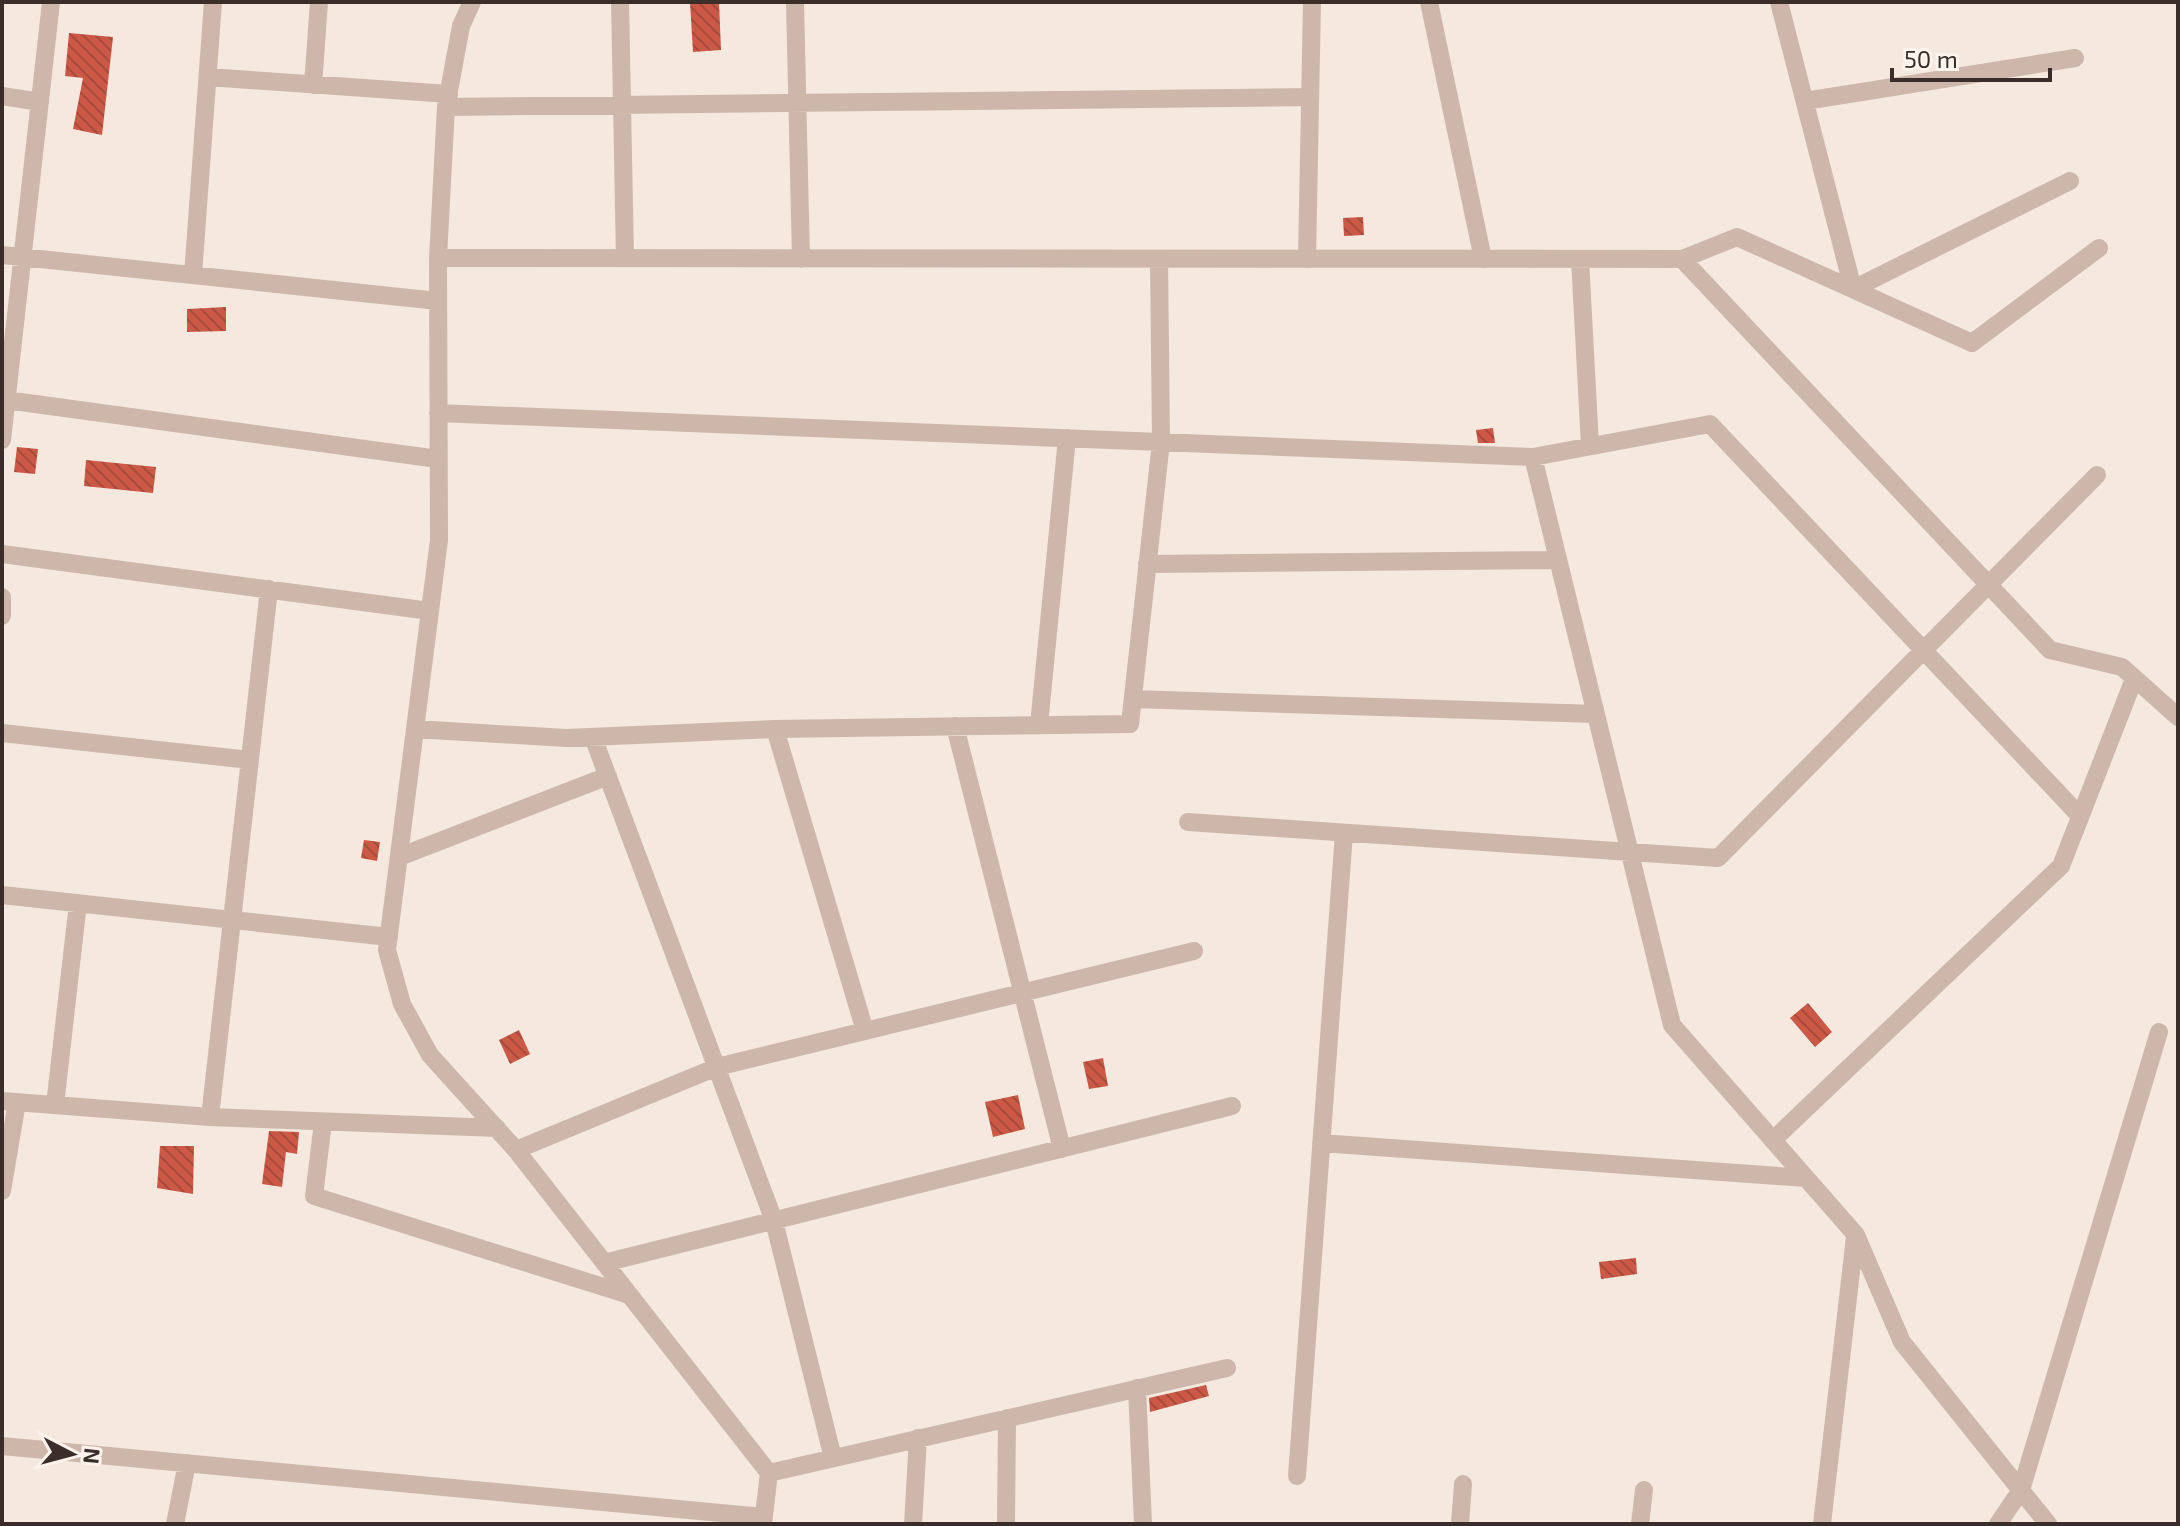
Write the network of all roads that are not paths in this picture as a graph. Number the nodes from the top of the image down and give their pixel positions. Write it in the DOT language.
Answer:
graph roads {
  1 [pos="51,2"];
  2 [pos="213,2"];
  3 [pos="319,2"];
  4 [pos="472,2"];
  5 [pos="620,2"];
  6 [pos="795,2"];
  7 [pos="1312,2"];
  8 [pos="1429,2"];
  9 [pos="1779,2"];
  10 [pos="2075,58"];
  11 [pos="208,77"];
  12 [pos="313,85"];
  13 [pos="2,96"];
  14 [pos="1310,97"];
  15 [pos="447,101"];
  16 [pos="1805,101"];
  17 [pos="40,102"];
  18 [pos="797,103"];
  19 [pos="622,105"];
  20 [pos="2070,181"];
  21 [pos="2099,248"];
  22 [pos="2,255"];
  23 [pos="22,258"];
  24 [pos="438,258"];
  25 [pos="625,258"];
  26 [pos="801,259"];
  27 [pos="1159,259"];
  28 [pos="1307,259"];
  29 [pos="1483,259"];
  30 [pos="1580,259"];
  31 [pos="1682,259"];
  32 [pos="193,275"];
  33 [pos="1853,289"];
  34 [pos="438,301"];
  35 [pos="4,410"];
  36 [pos="438,413"];
  37 [pos="1067,438"];
  38 [pos="2,440"];
  39 [pos="1161,442"];
  40 [pos="1590,446"];
  41 [pos="1533,457"];
  42 [pos="438,459"];
  43 [pos="2097,475"];
  44 [pos="2,554"];
  45 [pos="1558,560"];
  46 [pos="1147,564"];
  47 [pos="1988,584"];
  48 [pos="269,589"];
  49 [pos="2,597"];
  50 [pos="430,611"];
  51 [pos="2,616"];
  52 [pos="1922,649"];
  53 [pos="2134,679"];
  54 [pos="1133,699"];
  55 [pos="1596,714"];
  56 [pos="2178,717"];
  57 [pos="1039,725"];
  58 [pos="955,726"];
  59 [pos="415,729"];
  60 [pos="775,729"];
  61 [pos="2,733"];
  62 [pos="593,737"];
  63 [pos="250,760"];
  64 [pos="608,776"];
  65 [pos="2080,816"];
  66 [pos="1188,822"];
  67 [pos="1344,833"];
  68 [pos="1630,852"];
  69 [pos="399,857"];
  70 [pos="2,895"];
  71 [pos="78,903"];
  72 [pos="232,920"];
  73 [pos="389,937"];
  74 [pos="1194,951"];
  75 [pos="1022,993"];
  76 [pos="865,1031"];
  77 [pos="2159,1032"];
  78 [pos="717,1067"];
  79 [pos="10,1101"];
  80 [pos="55,1105"];
  81 [pos="1232,1106"];
  82 [pos="210,1117"];
  83 [pos="323,1122"];
  84 [pos="497,1128"];
  85 [pos="1773,1140"];
  86 [pos="1321,1143"];
  87 [pos="1062,1149"];
  88 [pos="516,1150"];
  89 [pos="1806,1178"];
  90 [pos="2,1191"];
  91 [pos="774,1221"];
  92 [pos="1856,1235"];
  93 [pos="604,1263"];
  94 [pos="629,1295"];
  95 [pos="1227,1368"];
  96 [pos="1137,1388"];
  97 [pos="1007,1418"];
  98 [pos="918,1438"];
  99 [pos="2,1446"];
  100 [pos="833,1458"];
  101 [pos="187,1463"];
  102 [pos="769,1473"];
  103 [pos="1297,1476"];
  104 [pos="1463,1484"];
  105 [pos="1644,1490"];
  106 [pos="2021,1490"];
  107 [pos="763,1520"];
  108 [pos="175,1524"];
  109 [pos="913,1524"];
  110 [pos="1006,1524"];
  111 [pos="1143,1524"];
  112 [pos="1460,1524"];
  113 [pos="1640,1524"];
  114 [pos="1822,1524"];
  115 [pos="1998,1524"];
  116 [pos="2048,1524"];
  1 -- 17 [label="street"];
  2 -- 11 [label="street"];
  3 -- 12 [label="street"];
  4 -- 15 [label="street"];
  5 -- 19 [label="street"];
  6 -- 18 [label="street"];
  7 -- 14 [label="street"];
  8 -- 29 [label="street"];
  9 -- 16 [label="street"];
  10 -- 16 [label="street"];
  11 -- 12 [label="street"];
  11 -- 32 [label="street"];
  12 -- 15 [label="street"];
  13 -- 17 [label="street"];
  14 -- 18 [label="street"];
  14 -- 28 [label="street"];
  15 -- 19 [label="street"];
  15 -- 24 [label="street"];
  16 -- 33 [label="street"];
  17 -- 23 [label="street"];
  18 -- 19 [label="street"];
  18 -- 26 [label="street"];
  19 -- 25 [label="street"];
  20 -- 33 [label="street"];
  21 -- 33 [label="street"];
  22 -- 23 [label="street"];
  23 -- 32 [label="street"];
  23 -- 35 [label="street"];
  24 -- 25 [label="street"];
  24 -- 34 [label="street"];
  25 -- 26 [label="street"];
  26 -- 27 [label="street"];
  27 -- 28 [label="street"];
  27 -- 39 [label="street"];
  28 -- 29 [label="street"];
  29 -- 30 [label="street"];
  30 -- 31 [label="street"];
  30 -- 40 [label="street"];
  31 -- 33 [label="street"];
  31 -- 47 [label="street"];
  32 -- 34 [label="street"];
  34 -- 36 [label="street"];
  35 -- 38 [label="street"];
  35 -- 42 [label="street"];
  36 -- 37 [label="street"];
  36 -- 42 [label="street"];
  37 -- 39 [label="street"];
  37 -- 57 [label="street"];
  39 -- 41 [label="street"];
  39 -- 46 [label="street"];
  40 -- 41 [label="street"];
  40 -- 52 [label="street"];
  41 -- 45 [label="street"];
  42 -- 50 [label="street"];
  43 -- 47 [label="street"];
  44 -- 48 [label="street"];
  45 -- 46 [label="street"];
  45 -- 55 [label="street"];
  46 -- 54 [label="street"];
  47 -- 52 [label="street"];
  47 -- 53 [label="street"];
  48 -- 50 [label="street"];
  48 -- 63 [label="street"];
  49 -- 51 [label="street"];
  50 -- 59 [label="street"];
  52 -- 65 [label="street"];
  52 -- 68 [label="street"];
  53 -- 56 [label="street"];
  53 -- 65 [label="street"];
  54 -- 55 [label="street"];
  54 -- 57 [label="street"];
  55 -- 68 [label="street"];
  57 -- 58 [label="street"];
  58 -- 60 [label="street"];
  58 -- 75 [label="street"];
  59 -- 62 [label="street"];
  59 -- 69 [label="street"];
  60 -- 62 [label="street"];
  60 -- 76 [label="street"];
  61 -- 63 [label="street"];
  62 -- 64 [label="street"];
  63 -- 72 [label="street"];
  64 -- 69 [label="street"];
  64 -- 78 [label="street"];
  65 -- 85 [label="street"];
  66 -- 67 [label="street"];
  67 -- 68 [label="street"];
  67 -- 86 [label="street"];
  68 -- 85 [label="street"];
  69 -- 73 [label="street"];
  70 -- 71 [label="street"];
  71 -- 72 [label="street"];
  71 -- 80 [label="street"];
  72 -- 73 [label="street"];
  72 -- 82 [label="street"];
  73 -- 84 [label="street"];
  74 -- 75 [label="street"];
  75 -- 76 [label="street"];
  75 -- 87 [label="street"];
  76 -- 78 [label="street"];
  77 -- 106 [label="street"];
  78 -- 88 [label="street"];
  78 -- 91 [label="street"];
  79 -- 80 [label="street"];
  79 -- 90 [label="street"];
  80 -- 82 [label="street"];
  81 -- 87 [label="street"];
  82 -- 83 [label="street"];
  83 -- 84 [label="street"];
  83 -- 94 [label="street"];
  84 -- 88 [label="street"];
  85 -- 89 [label="street"];
  86 -- 89 [label="street"];
  86 -- 103 [label="street"];
  87 -- 91 [label="street"];
  88 -- 93 [label="street"];
  89 -- 92 [label="street"];
  91 -- 93 [label="street"];
  91 -- 100 [label="street"];
  92 -- 106 [label="street"];
  92 -- 114 [label="street"];
  93 -- 94 [label="street"];
  94 -- 102 [label="street"];
  95 -- 96 [label="street"];
  96 -- 97 [label="street"];
  96 -- 111 [label="street"];
  97 -- 98 [label="street"];
  97 -- 110 [label="street"];
  98 -- 100 [label="street"];
  98 -- 109 [label="street"];
  99 -- 101 [label="street"];
  100 -- 102 [label="street"];
  101 -- 107 [label="street"];
  101 -- 108 [label="street"];
  102 -- 107 [label="street"];
  104 -- 112 [label="street"];
  105 -- 113 [label="street"];
  106 -- 115 [label="street"];
  106 -- 116 [label="street"];
}
